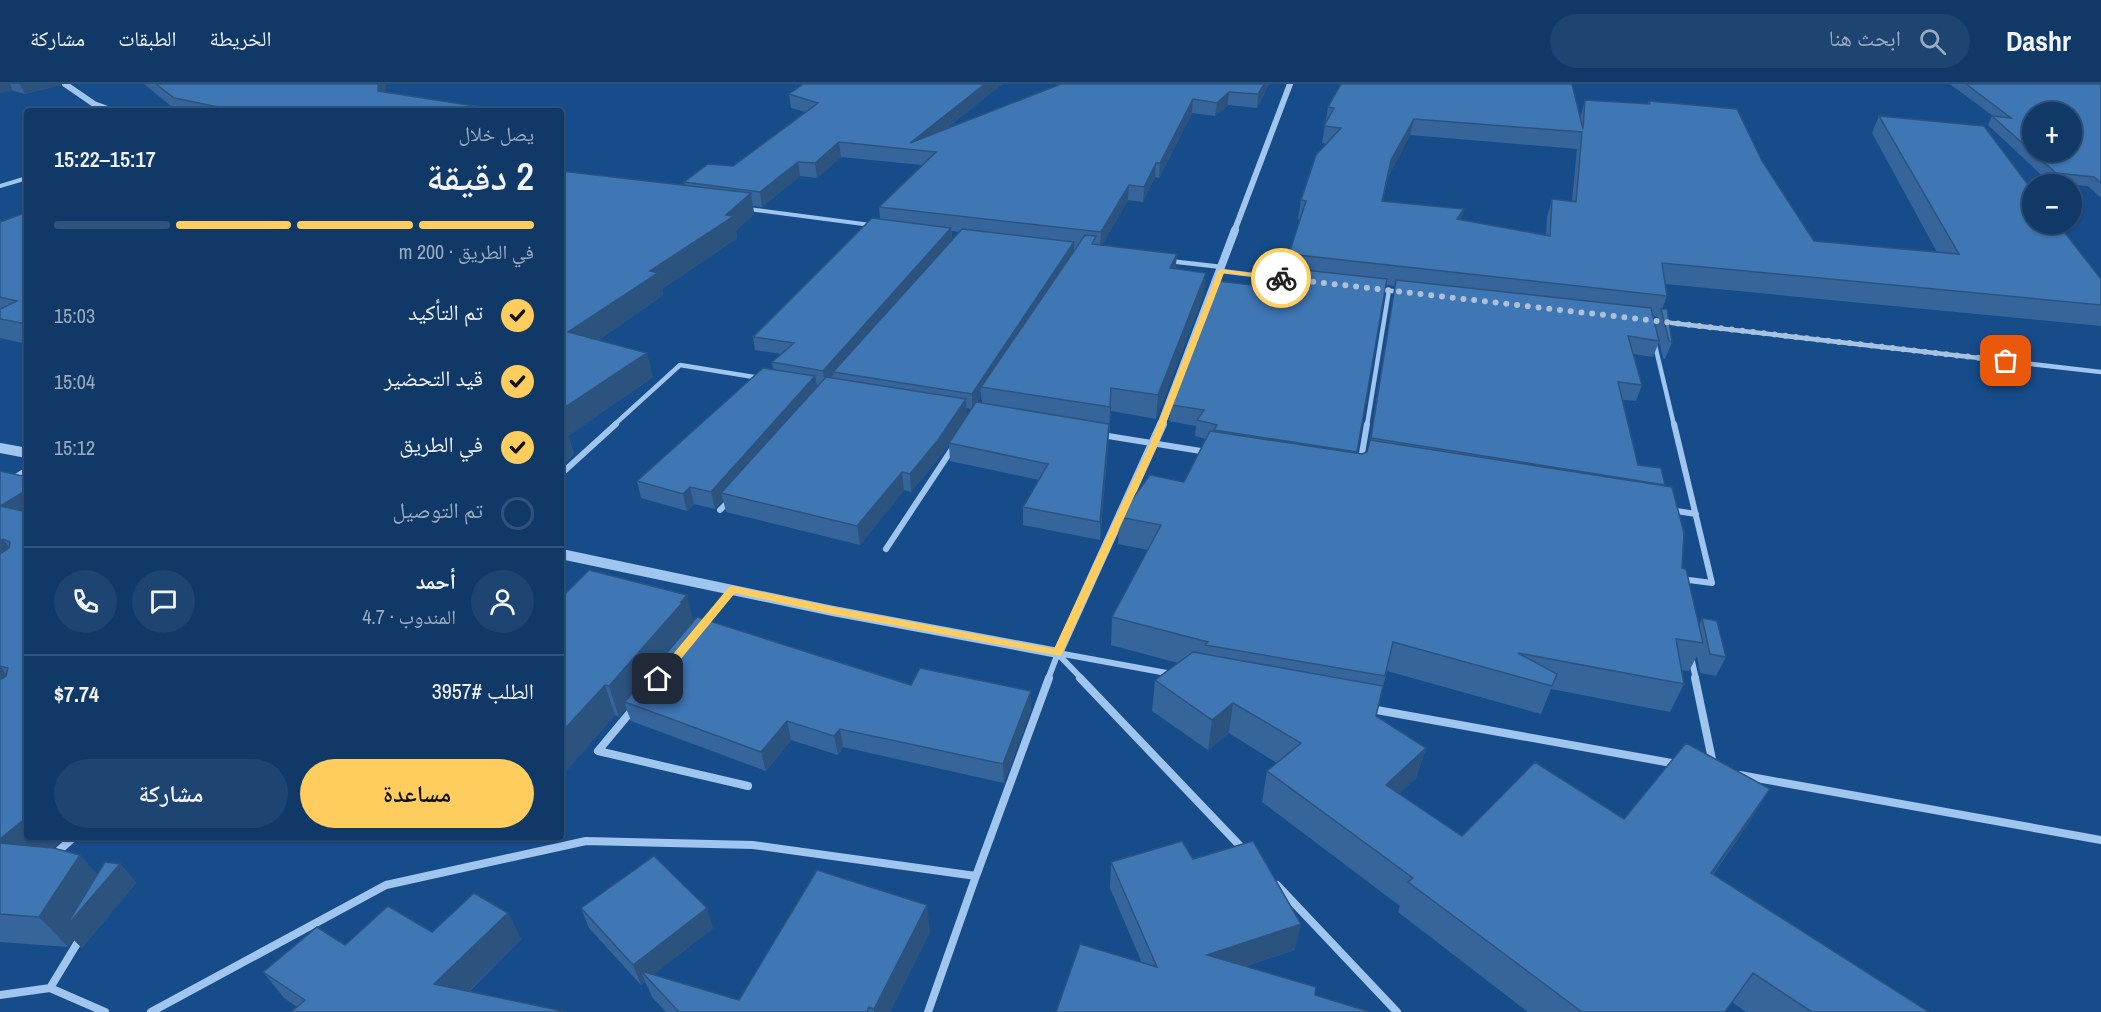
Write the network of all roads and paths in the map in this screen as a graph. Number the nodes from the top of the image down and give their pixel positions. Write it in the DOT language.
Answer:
graph roads {
  1 [pos="65,84"];
  2 [pos="1290,84"];
  3 [pos="105,108"];
  4 [pos="24,179"];
  5 [pos="0,186"];
  6 [pos="738,208"];
  7 [pos="879,226"];
  8 [pos="1164,260"];
  9 [pos="1222,269"];
  10 [pos="1288,279"];
  11 [pos="1366,288"];
  12 [pos="1389,290"];
  13 [pos="1413,293"];
  14 [pos="1661,321"];
  15 [pos="1652,332"];
  16 [pos="2101,372"];
  17 [pos="771,380"];
  18 [pos="1098,434"];
  19 [pos="956,442"];
  20 [pos="1154,444"];
  21 [pos="0,448"];
  22 [pos="24,451"];
  23 [pos="1210,452"];
  24 [pos="1361,460"];
  25 [pos="1373,462"];
  26 [pos="1359,467"];
  27 [pos="564,471"];
  28 [pos="24,472"];
  29 [pos="0,487"];
  30 [pos="736,493"];
  31 [pos="1661,509"];
  32 [pos="720,510"];
  33 [pos="1696,514"];
  34 [pos="886,549"];
  35 [pos="564,557"];
  36 [pos="733,589"];
  37 [pos="1678,590"];
  38 [pos="695,634"];
  39 [pos="1689,646"];
  40 [pos="1058,653"];
  41 [pos="1187,676"];
  42 [pos="635,706"];
  43 [pos="1363,708"];
  44 [pos="1691,766"];
  45 [pos="1703,769"];
  46 [pos="1726,773"];
  47 [pos="748,786"];
  48 [pos="71,840"];
  49 [pos="2101,840"];
  50 [pos="1252,858"];
  51 [pos="44,863"];
  52 [pos="1268,875"];
  53 [pos="976,876"];
  54 [pos="86,929"];
  55 [pos="50,988"];
  56 [pos="0,995"];
  57 [pos="105,1012"];
  58 [pos="151,1012"];
  59 [pos="928,1012"];
  60 [pos="1397,1012"];
  1 -- 3 [label="street"];
  2 -- 9 [label="street"];
  4 -- 5 [label="street"];
  6 -- 7 [label="street"];
  8 -- 9 [label="street"];
  9 -- 10 [label="street"];
  9 -- 20 [label="street"];
  11 -- 12 [label="street"];
  12 -- 13 [label="street"];
  12 -- 24 [label="street"];
  14 -- 16 [label="street"];
  15 -- 33 [label="street"];
  17 -- 27 [label="street"];
  18 -- 20 [label="street"];
  19 -- 34 [label="street"];
  20 -- 23 [label="street"];
  20 -- 40 [label="street"];
  21 -- 22 [label="street"];
  24 -- 25 [label="street"];
  24 -- 26 [label="street"];
  28 -- 29 [label="street"];
  30 -- 32 [label="street"];
  31 -- 33 [label="street"];
  33 -- 37 [label="street"];
  35 -- 36 [label="street"];
  36 -- 38 [label="street"];
  36 -- 40 [label="street"];
  39 -- 45 [label="street"];
  40 -- 41 [label="street"];
  40 -- 50 [label="street"];
  40 -- 53 [label="street"];
  42 -- 47 [label="street"];
  43 -- 44 [label="street"];
  46 -- 49 [label="street"];
  48 -- 51 [label="street"];
  52 -- 60 [label="street"];
  53 -- 58 [label="street"];
  53 -- 59 [label="street"];
  54 -- 55 [label="street"];
  55 -- 56 [label="street"];
  55 -- 57 [label="street"];
}
